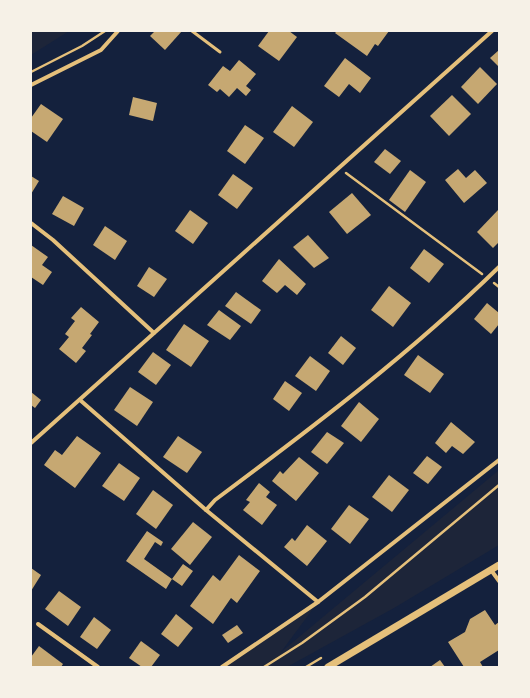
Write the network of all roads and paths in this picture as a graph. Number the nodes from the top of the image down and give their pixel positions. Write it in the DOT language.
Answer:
graph roads {
  1 [pos="105,31"];
  2 [pos="118,31"];
  3 [pos="192,31"];
  4 [pos="492,31"];
  5 [pos="220,52"];
  6 [pos="31,72"];
  7 [pos="31,85"];
  8 [pos="339,168"];
  9 [pos="31,223"];
  10 [pos="499,267"];
  11 [pos="488,278"];
  12 [pos="499,286"];
  13 [pos="154,333"];
  14 [pos="80,400"];
  15 [pos="31,443"];
  16 [pos="499,460"];
  17 [pos="499,485"];
  18 [pos="206,510"];
  19 [pos="499,565"];
  20 [pos="491,570"];
  21 [pos="499,581"];
  22 [pos="318,602"];
  23 [pos="38,624"];
  24 [pos="98,667"];
  25 [pos="222,667"];
  26 [pos="264,667"];
  27 [pos="328,667"];
  1 -- 6 [label="path"];
  2 -- 7 [label="street"];
  3 -- 5 [label="lane"];
  4 -- 8 [label="street"];
  8 -- 11 [label="path"];
  8 -- 13 [label="street"];
  9 -- 13 [label="street"];
  10 -- 11 [label="street"];
  11 -- 12 [label="path"];
  11 -- 18 [label="street"];
  13 -- 14 [label="street"];
  14 -- 15 [label="street"];
  14 -- 18 [label="street"];
  16 -- 22 [label="street"];
  17 -- 26 [label="path"];
  18 -- 22 [label="street"];
  19 -- 20 [label="street"];
  20 -- 21 [label="street"];
  20 -- 27 [label="street"];
  22 -- 25 [label="street"];
  23 -- 24 [label="street"];
}
